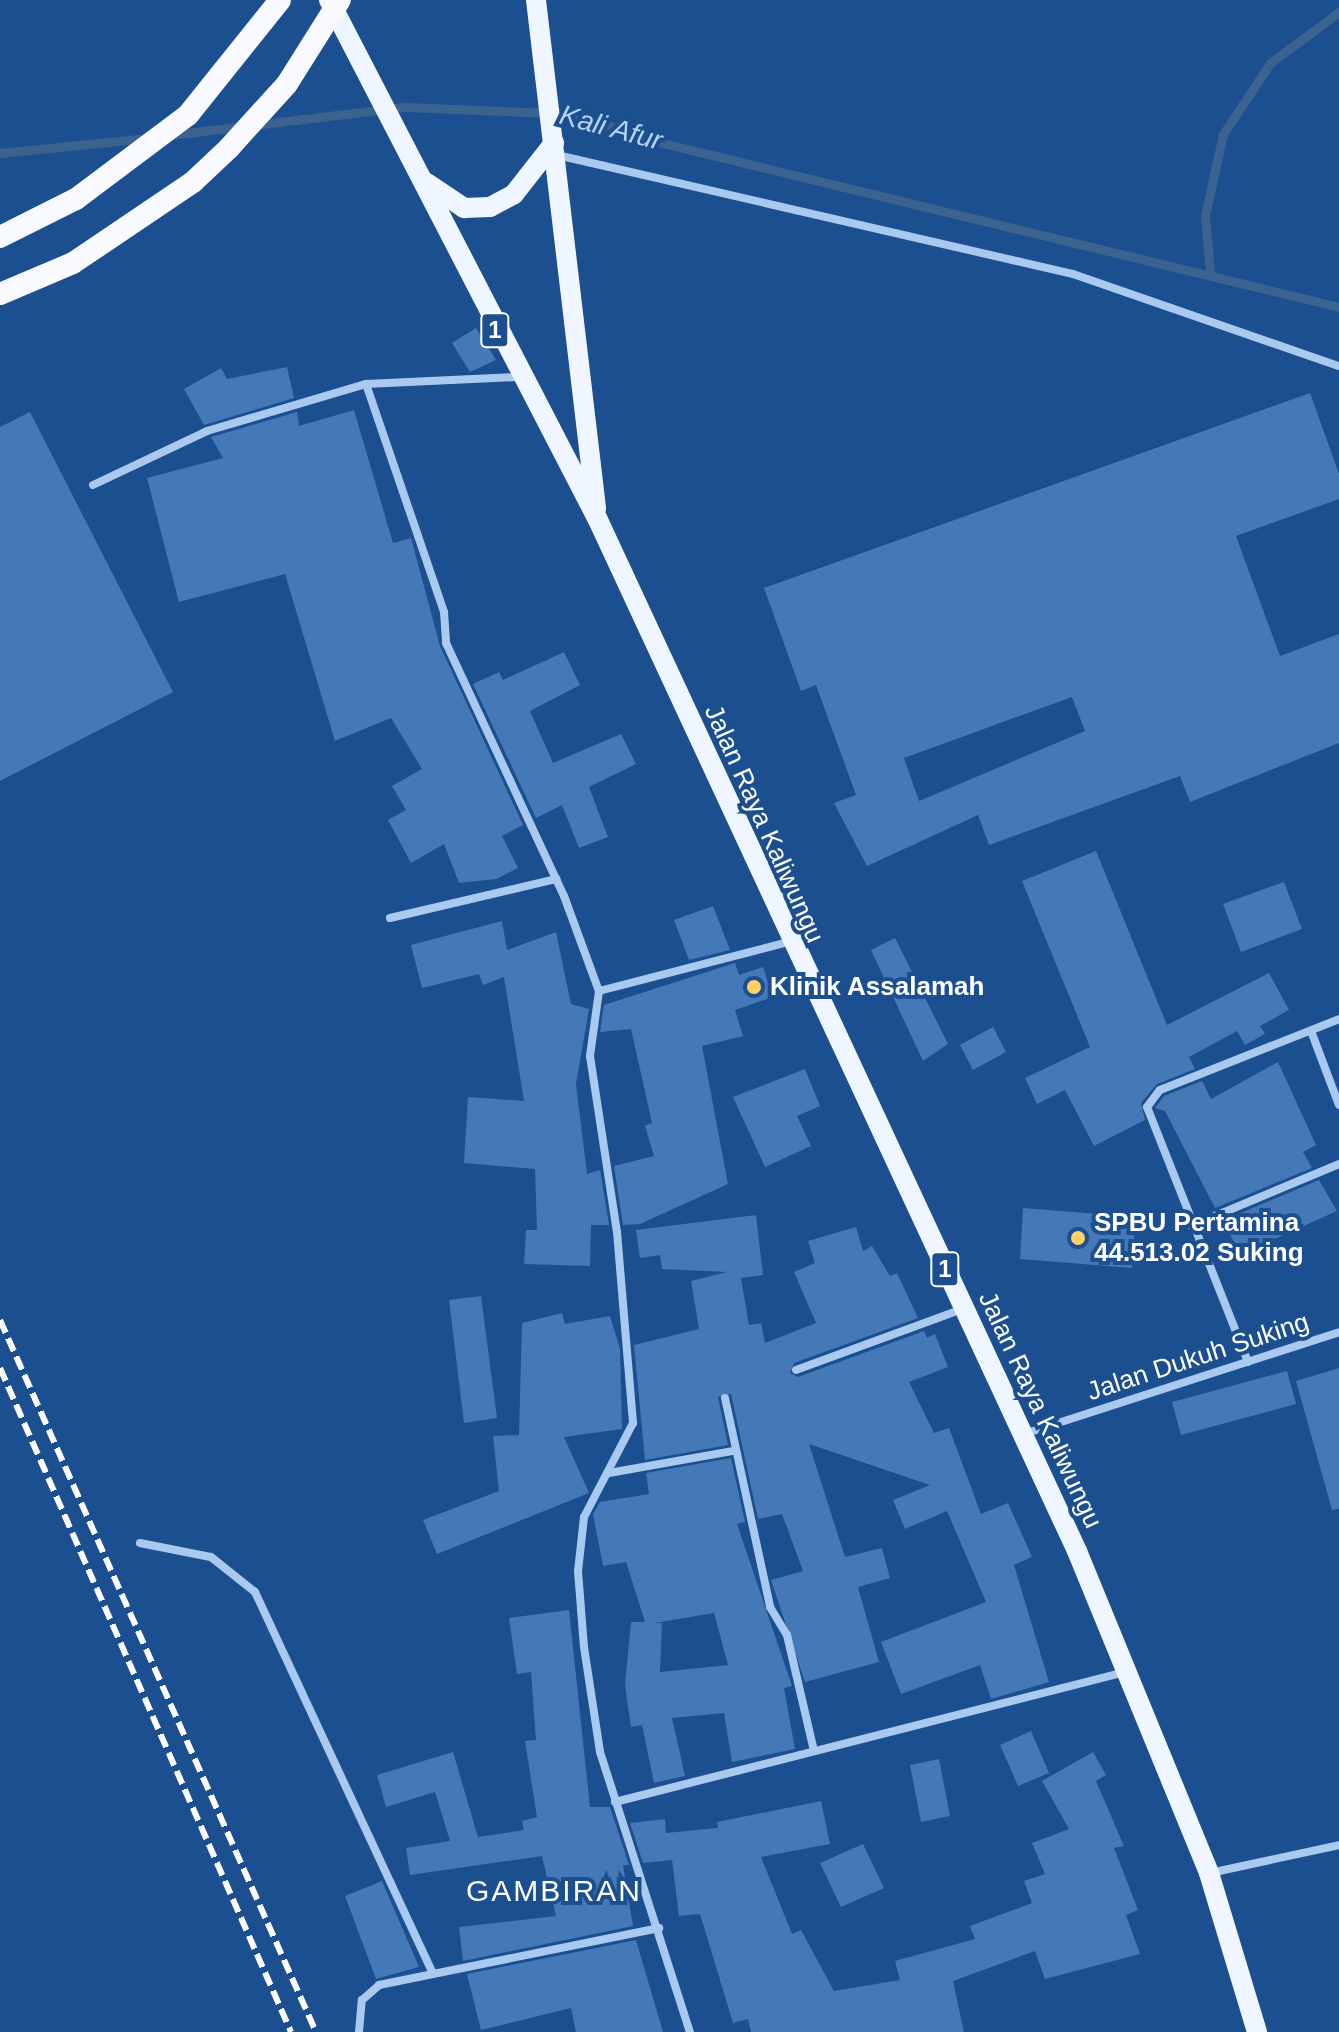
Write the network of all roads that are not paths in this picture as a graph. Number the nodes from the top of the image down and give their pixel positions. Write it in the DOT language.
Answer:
graph roads {
  1 [pos="280,0"];
  2 [pos="329,0"];
  3 [pos="340,0"];
  4 [pos="536,0"];
  5 [pos="554,143"];
  6 [pos="419,175"];
  7 [pos="0,237"];
  8 [pos="0,294"];
  9 [pos="1339,366"];
  10 [pos="518,377"];
  11 [pos="366,384"];
  12 [pos="93,485"];
  13 [pos="598,520"];
  14 [pos="556,879"];
  15 [pos="390,918"];
  16 [pos="788,942"];
  17 [pos="599,991"];
  18 [pos="1339,1019"];
  19 [pos="1311,1031"];
  20 [pos="1339,1105"];
  21 [pos="1339,1164"];
  22 [pos="1191,1226"];
  23 [pos="964,1309"];
  24 [pos="1339,1332"];
  25 [pos="1248,1362"];
  26 [pos="796,1370"];
  27 [pos="725,1398"];
  28 [pos="1023,1435"];
  29 [pos="732,1451"];
  30 [pos="609,1473"];
  31 [pos="140,1543"];
  32 [pos="1125,1672"];
  33 [pos="814,1751"];
  34 [pos="615,1802"];
  35 [pos="1339,1845"];
  36 [pos="1209,1873"];
  37 [pos="659,1928"];
  38 [pos="433,1973"];
  39 [pos="359,2032"];
  40 [pos="690,2032"];
  41 [pos="1257,2032"];
  1 -- 7 [label="highway"];
  2 -- 6 [label="main road, 1"];
  3 -- 8 [label="highway, bridge"];
  4 -- 5 [label="main road, 1"];
  5 -- 6 [label="main road"];
  5 -- 9 [label="street"];
  5 -- 13 [label="main road, 1"];
  6 -- 10 [label="main road, 1"];
  10 -- 11 [label="street"];
  10 -- 13 [label="main road, 1"];
  11 -- 12 [label="street"];
  11 -- 14 [label="street"];
  13 -- 16 [label="main road, Jalan Raya Kaliwungu / 1"];
  14 -- 15 [label="street"];
  14 -- 17 [label="street"];
  16 -- 17 [label="street"];
  16 -- 23 [label="main road, Jalan Raya Kaliwungu / 1"];
  17 -- 30 [label="street"];
  18 -- 19 [label="street"];
  19 -- 20 [label="street"];
  19 -- 22 [label="street"];
  21 -- 22 [label="street"];
  22 -- 25 [label="street"];
  23 -- 26 [label="street"];
  23 -- 28 [label="main road, Jalan Raya Kaliwungu / 1"];
  24 -- 25 [label="street, Jalan Dukuh Suking"];
  25 -- 28 [label="street, Jalan Dukuh Suking"];
  27 -- 29 [label="street"];
  28 -- 32 [label="main road, Jalan Raya Kaliwungu / 1"];
  29 -- 30 [label="street"];
  29 -- 33 [label="street"];
  30 -- 34 [label="street"];
  31 -- 38 [label="street"];
  32 -- 33 [label="street"];
  32 -- 36 [label="main road, Jalan Raya Kaliwungu / 1"];
  33 -- 34 [label="street"];
  34 -- 37 [label="street"];
  35 -- 36 [label="street"];
  36 -- 41 [label="main road, Jalan Raya Kaliwungu / 1"];
  37 -- 38 [label="street"];
  37 -- 40 [label="street"];
  38 -- 39 [label="street"];
}
